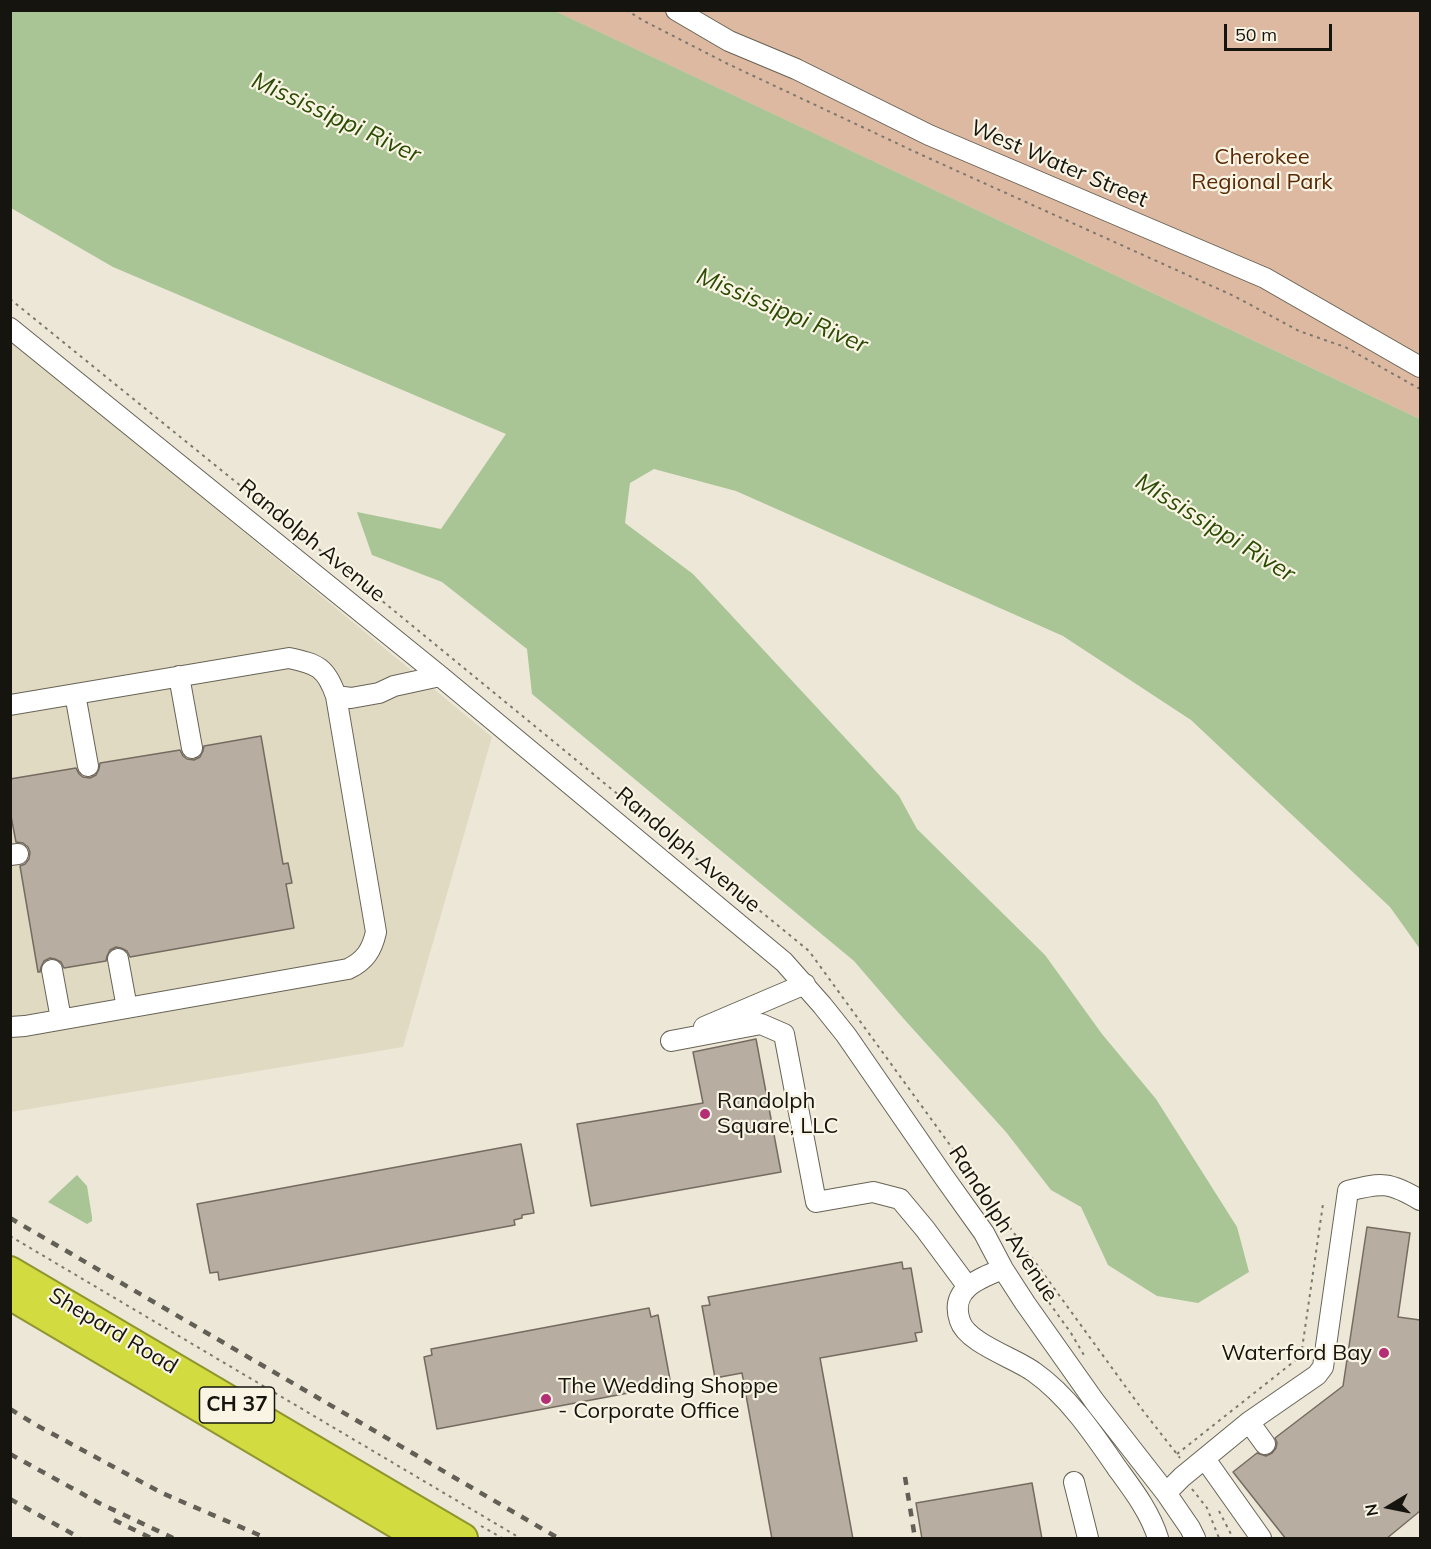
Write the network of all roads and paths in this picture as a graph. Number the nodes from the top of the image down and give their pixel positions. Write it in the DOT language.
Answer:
graph roads {
  1 [pos="626,10"];
  2 [pos="676,10"];
  3 [pos="10,328"];
  4 [pos="1420,367"];
  5 [pos="1420,389"];
  6 [pos="179,676"];
  7 [pos="440,676"];
  8 [pos="75,694"];
  9 [pos="336,696"];
  10 [pos="10,705"];
  11 [pos="192,748"];
  12 [pos="88,766"];
  13 [pos="118,959"];
  14 [pos="52,970"];
  15 [pos="804,984"];
  16 [pos="127,1008"];
  17 [pos="61,1019"];
  18 [pos="10,1027"];
  19 [pos="1420,1200"];
  20 [pos="1323,1204"];
  21 [pos="10,1236"];
  22 [pos="1024,1268"];
  23 [pos="1003,1269"];
  24 [pos="10,1270"];
  25 [pos="968,1287"];
  26 [pos="10,1295"];
  27 [pos="1088,1362"];
  28 [pos="1249,1422"];
  29 [pos="1265,1444"];
  30 [pos="1177,1454"];
  31 [pos="1205,1459"];
  32 [pos="1182,1477"];
  33 [pos="1074,1482"];
  34 [pos="1166,1493"];
  35 [pos="422,1539"];
  36 [pos="463,1539"];
  37 [pos="520,1539"];
  38 [pos="1088,1539"];
  39 [pos="1158,1539"];
  40 [pos="1195,1539"];
  41 [pos="1219,1539"];
  42 [pos="1261,1539"];
  1 -- 5 [label="path"];
  2 -- 4 [label="street, West Water Street"];
  3 -- 7 [label="street, Randolph Avenue"];
  6 -- 8 [label="street"];
  6 -- 9 [label="street"];
  6 -- 11 [label="street"];
  7 -- 9 [label="street"];
  7 -- 15 [label="street, Randolph Avenue"];
  8 -- 10 [label="street"];
  8 -- 12 [label="street"];
  9 -- 16 [label="street"];
  13 -- 16 [label="street"];
  14 -- 17 [label="street"];
  15 -- 23 [label="street, Randolph Avenue"];
  15 -- 25 [label="street"];
  16 -- 17 [label="street"];
  17 -- 18 [label="street"];
  19 -- 28 [label="street"];
  20 -- 30 [label="path"];
  21 -- 37 [label="path"];
  22 -- 27 [label="path"];
  23 -- 25 [label="street"];
  23 -- 34 [label="street, Randolph Avenue"];
  24 -- 36 [label="highway, Shepard Road / CH 37"];
  25 -- 39 [label="street"];
  26 -- 35 [label="highway, Shepard Road / CH 37"];
  28 -- 29 [label="street"];
  28 -- 31 [label="street"];
  31 -- 32 [label="street"];
  31 -- 42 [label="street"];
  32 -- 34 [label="street"];
  32 -- 41 [label="path"];
  33 -- 38 [label="street"];
  34 -- 40 [label="street, Randolph Avenue"];
}
